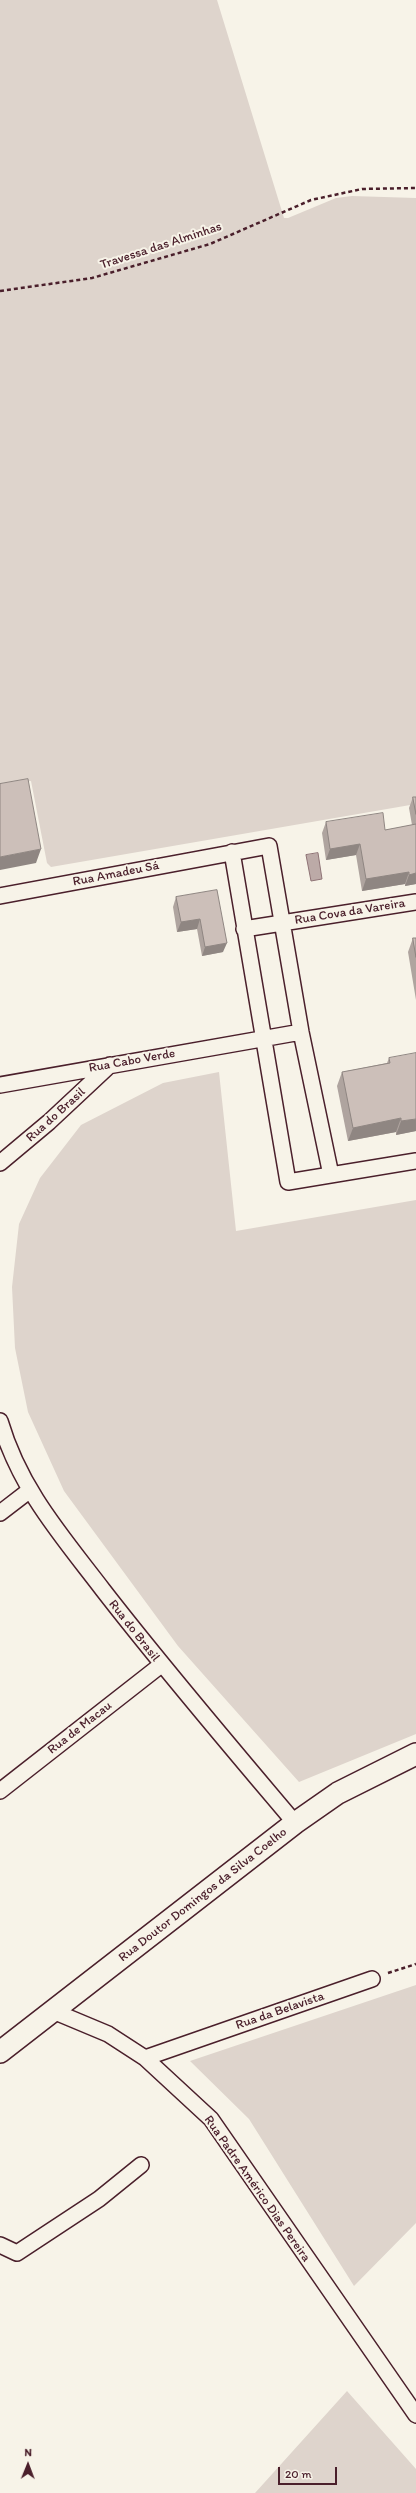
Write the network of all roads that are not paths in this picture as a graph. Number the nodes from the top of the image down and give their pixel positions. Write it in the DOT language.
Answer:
graph roads {
  1 [pos="232,852"];
  2 [pos="0,896"];
  3 [pos="416,902"];
  4 [pos="283,922"];
  5 [pos="244,929"];
  6 [pos="301,1032"];
  7 [pos="264,1037"];
  8 [pos="110,1065"];
  9 [pos="0,1085"];
  10 [pos="416,1161"];
  11 [pos="0,1163"];
  12 [pos="331,1175"];
  13 [pos="0,1421"];
  14 [pos="30,1490"];
  15 [pos="0,1513"];
  16 [pos="161,1665"];
  17 [pos="416,1754"];
  18 [pos="0,1791"];
  19 [pos="295,1823"];
  20 [pos="372,1979"];
  21 [pos="54,2011"];
  22 [pos="0,2052"];
  23 [pos="145,2058"];
  24 [pos="141,2165"];
  25 [pos="0,2244"];
  26 [pos="416,2415"];
  1 -- 2 [label="street, Rua Amadeu Sá"];
  1 -- 4 [label="street, Rua Amadeu Sá"];
  1 -- 5 [label="street"];
  3 -- 4 [label="street, Rua Cova da Vareira"];
  4 -- 5 [label="street, Rua Cova da Vareira"];
  4 -- 6 [label="street"];
  5 -- 7 [label="street"];
  6 -- 7 [label="street, Rua Cabo Verde"];
  6 -- 12 [label="street"];
  7 -- 8 [label="street, Rua Cabo Verde"];
  7 -- 12 [label="street"];
  8 -- 9 [label="street, Rua Cabo Verde"];
  8 -- 11 [label="street, Rua do Brasil"];
  10 -- 12 [label="street"];
  13 -- 14 [label="street, Rua do Brasil"];
  14 -- 15 [label="street"];
  14 -- 16 [label="street, Rua do Brasil"];
  16 -- 18 [label="street, Rua de Macau"];
  16 -- 19 [label="street, Rua do Brasil"];
  17 -- 19 [label="street, Rua Doutor Domingos da Silva Coelho"];
  19 -- 21 [label="street, Rua Doutor Domingos da Silva Coelho"];
  20 -- 23 [label="street, Rua da Belavista"];
  21 -- 22 [label="street, Rua Doutor Domingos da Silva Coelho"];
  21 -- 23 [label="street, Rua Padre Américo Dias Pereira"];
  23 -- 26 [label="street, Rua Padre Américo Dias Pereira"];
  24 -- 25 [label="street"];
}
